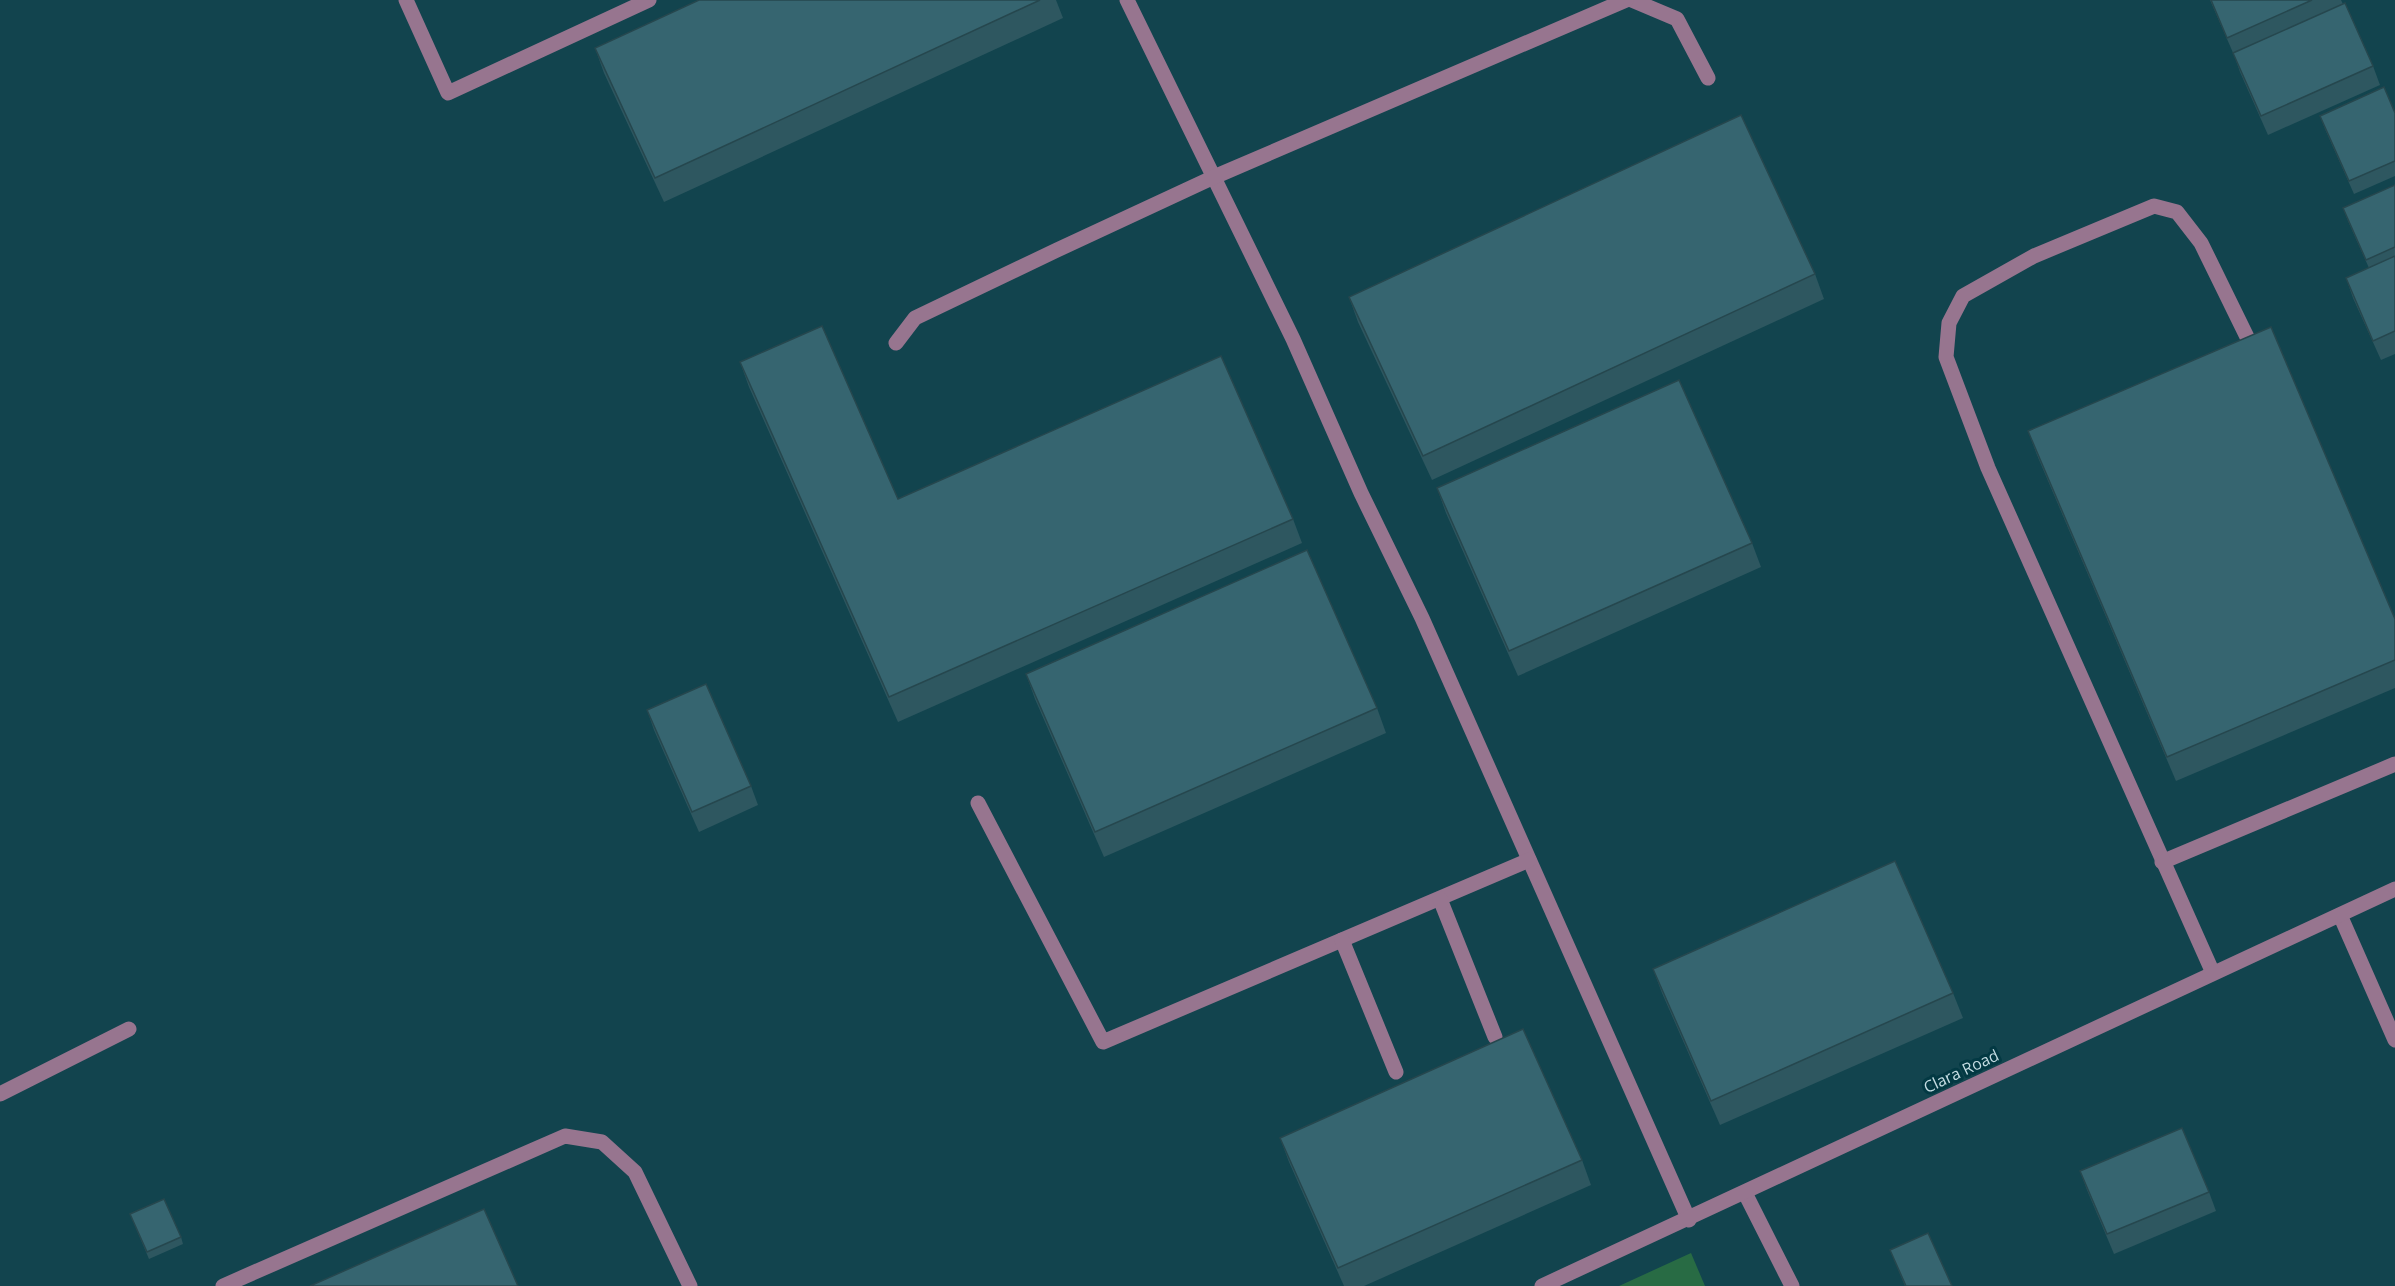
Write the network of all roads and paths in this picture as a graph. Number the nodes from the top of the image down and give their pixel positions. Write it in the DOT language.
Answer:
graph roads {
  1 [pos="406,0"];
  2 [pos="649,0"];
  3 [pos="1127,0"];
  4 [pos="1626,0"];
  5 [pos="1632,0"];
  6 [pos="1708,78"];
  7 [pos="1214,177"];
  8 [pos="2249,341"];
  9 [pos="896,343"];
  10 [pos="2395,764"];
  11 [pos="978,803"];
  12 [pos="1529,860"];
  13 [pos="2162,862"];
  14 [pos="2395,889"];
  15 [pos="1440,899"];
  16 [pos="2340,915"];
  17 [pos="1342,940"];
  18 [pos="2213,973"];
  19 [pos="129,1029"];
  20 [pos="1495,1037"];
  21 [pos="2395,1040"];
  22 [pos="1396,1072"];
  23 [pos="0,1094"];
  24 [pos="1745,1193"];
  25 [pos="1689,1220"];
  26 [pos="223,1286"];
  27 [pos="690,1286"];
  28 [pos="1542,1286"];
  29 [pos="1792,1286"];
  1 -- 2 [label="street"];
  3 -- 7 [label="street"];
  4 -- 7 [label="street"];
  5 -- 6 [label="street"];
  7 -- 9 [label="street"];
  7 -- 12 [label="street"];
  8 -- 13 [label="street"];
  10 -- 13 [label="street"];
  11 -- 17 [label="street"];
  12 -- 15 [label="street"];
  12 -- 25 [label="street"];
  13 -- 18 [label="street"];
  14 -- 16 [label="street, Clara Road"];
  15 -- 17 [label="street"];
  15 -- 20 [label="street"];
  16 -- 18 [label="street, Clara Road"];
  16 -- 21 [label="street"];
  17 -- 22 [label="street"];
  18 -- 24 [label="street, Clara Road"];
  19 -- 23 [label="street"];
  24 -- 25 [label="street, Clara Road"];
  24 -- 29 [label="street"];
  25 -- 28 [label="street, Clara Road"];
  26 -- 27 [label="street"];
}
